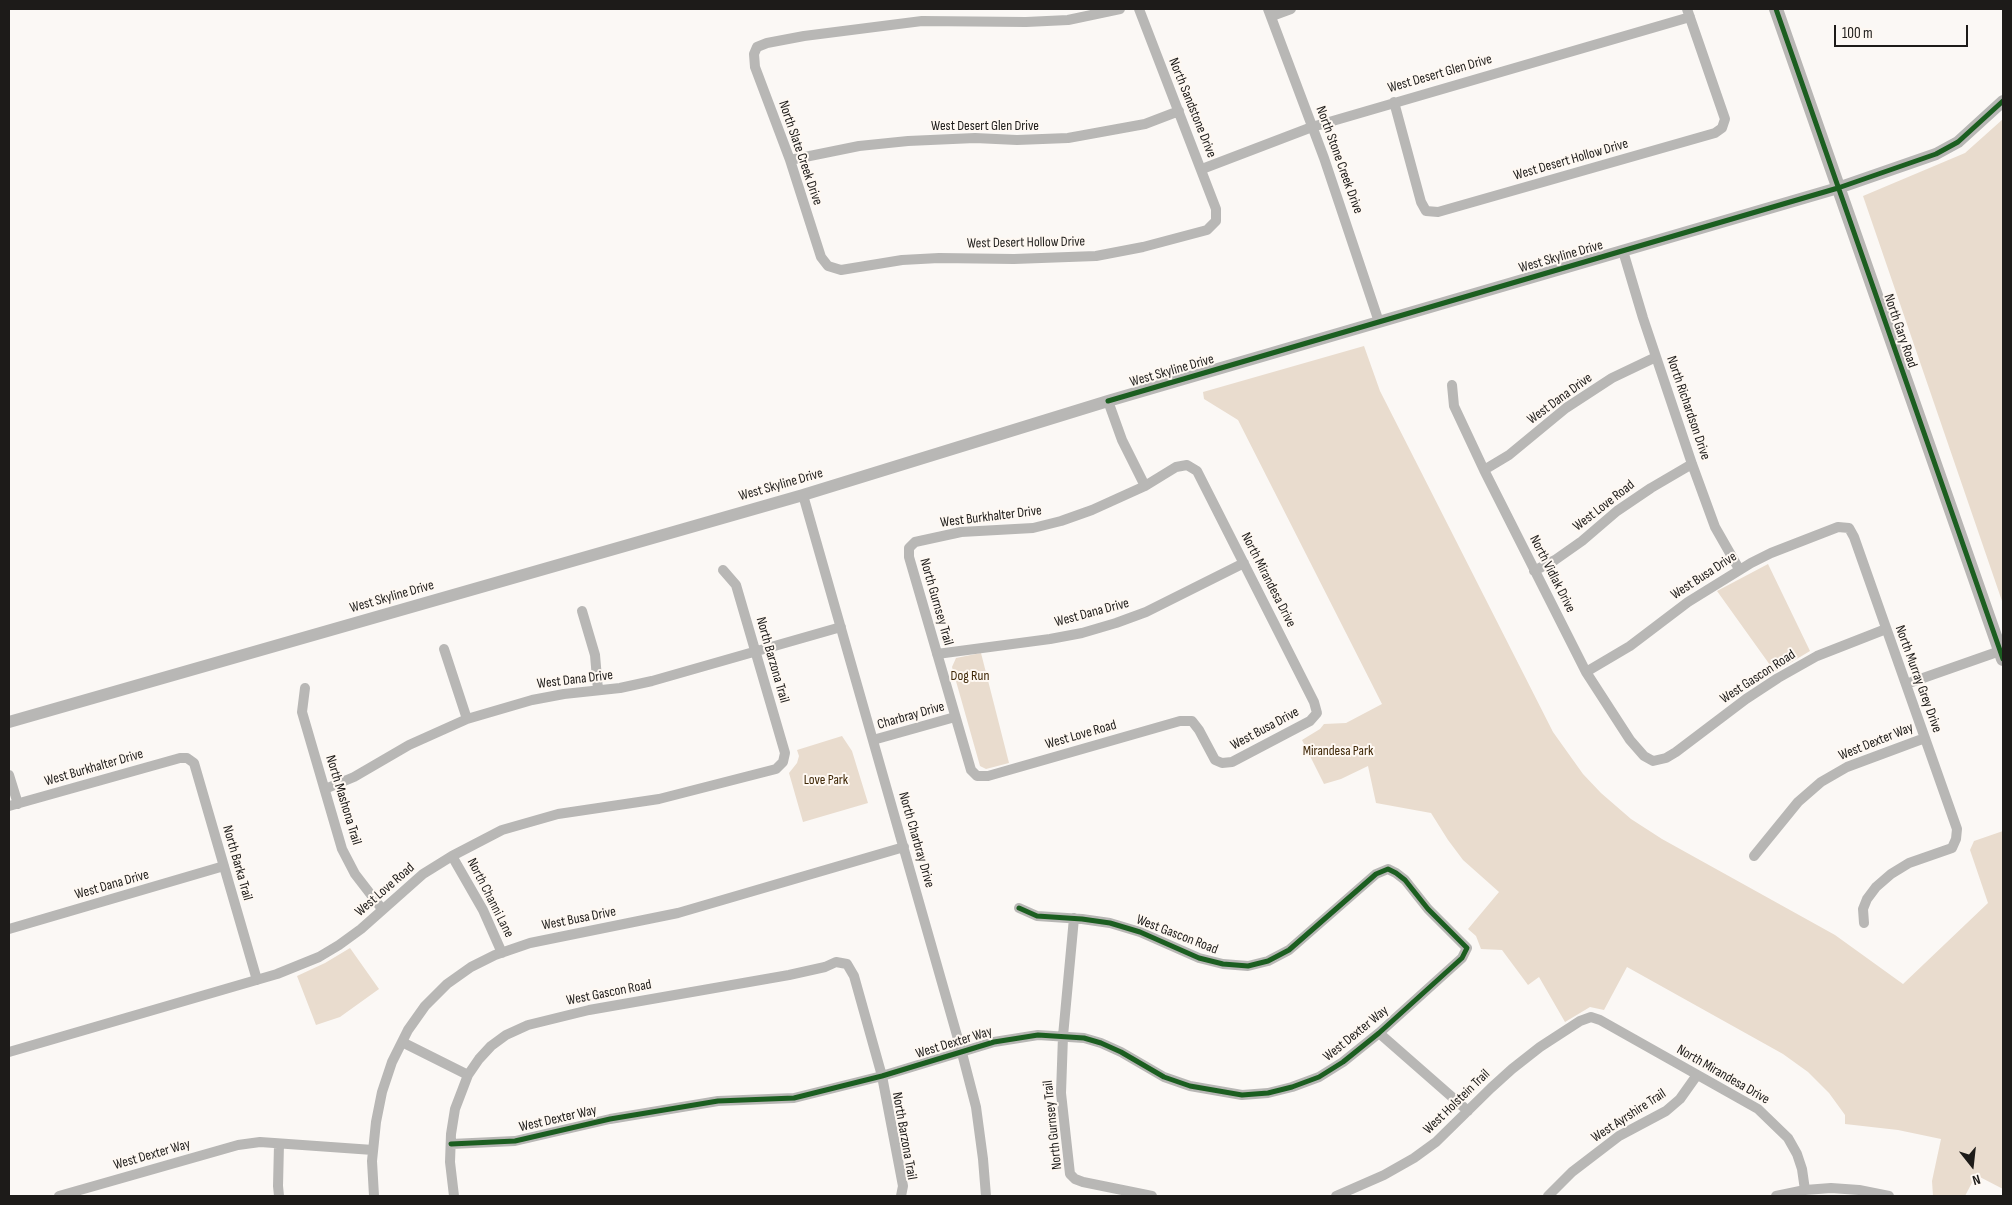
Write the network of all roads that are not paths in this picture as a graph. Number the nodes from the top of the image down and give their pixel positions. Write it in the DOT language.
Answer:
graph roads {
  1 [pos="1120,9"];
  2 [pos="1139,9"];
  3 [pos="1291,9"];
  4 [pos="1776,9"];
  5 [pos="1270,12"];
  6 [pos="1688,13"];
  7 [pos="2003,101"];
  8 [pos="1394,102"];
  9 [pos="1179,112"];
  10 [pos="1312,127"];
  11 [pos="790,160"];
  12 [pos="1202,169"];
  13 [pos="1838,188"];
  14 [pos="1217,218"];
  15 [pos="1623,251"];
  16 [pos="828,266"];
  17 [pos="1379,322"];
  18 [pos="1656,357"];
  19 [pos="1452,385"];
  20 [pos="1108,401"];
  21 [pos="1692,464"];
  22 [pos="1187,465"];
  23 [pos="1484,470"];
  24 [pos="1145,486"];
  25 [pos="803,495"];
  26 [pos="1849,528"];
  27 [pos="909,548"];
  28 [pos="1244,563"];
  29 [pos="1739,569"];
  30 [pos="723,570"];
  31 [pos="1534,571"];
  32 [pos="582,611"];
  33 [pos="841,627"];
  34 [pos="1886,629"];
  35 [pos="444,649"];
  36 [pos="756,651"];
  37 [pos="937,654"];
  38 [pos="2002,655"];
  39 [pos="1586,672"];
  40 [pos="1906,684"];
  41 [pos="305,688"];
  42 [pos="598,690"];
  43 [pos="1317,713"];
  44 [pos="955,718"];
  45 [pos="466,719"];
  46 [pos="1192,721"];
  47 [pos="9,722"];
  48 [pos="1924,738"];
  49 [pos="873,740"];
  50 [pos="187,758"];
  51 [pos="1653,761"];
  52 [pos="782,762"];
  53 [pos="9,775"];
  54 [pos="977,776"];
  55 [pos="325,789"];
  56 [pos="13,805"];
  57 [pos="904,847"];
  58 [pos="452,856"];
  59 [pos="1754,856"];
  60 [pos="224,866"];
  61 [pos="1019,908"];
  62 [pos="382,909"];
  63 [pos="1074,918"];
  64 [pos="1864,923"];
  65 [pos="9,929"];
  66 [pos="1467,948"];
  67 [pos="502,953"];
  68 [pos="847,964"];
  69 [pos="258,980"];
  70 [pos="1591,1018"];
  71 [pos="1379,1033"];
  72 [pos="1063,1036"];
  73 [pos="402,1042"];
  74 [pos="9,1052"];
  75 [pos="962,1053"];
  76 [pos="468,1075"];
  77 [pos="1697,1075"];
  78 [pos="882,1076"];
  79 [pos="1468,1111"];
  80 [pos="279,1144"];
  81 [pos="451,1144"];
  82 [pos="373,1150"];
  83 [pos="1805,1190"];
  84 [pos="59,1196"];
  85 [pos="279,1196"];
  86 [pos="374,1196"];
  87 [pos="454,1196"];
  88 [pos="901,1196"];
  89 [pos="986,1196"];
  90 [pos="1152,1196"];
  91 [pos="1336,1196"];
  92 [pos="1548,1196"];
  93 [pos="1776,1196"];
  94 [pos="1889,1196"];
  1 -- 11 [label="street, North Slate Creek Drive"];
  2 -- 9 [label="street, North Sandstone Drive"];
  3 -- 5 [label="street"];
  4 -- 13 [label="main road, North Gary Road"];
  5 -- 10 [label="street, North Stone Creek Drive"];
  6 -- 8 [label="street, West Desert Glen Drive"];
  6 -- 8 [label="street, West Desert Hollow Drive"];
  7 -- 13 [label="street, West Skyline Drive"];
  8 -- 10 [label="street, West Desert Glen Drive"];
  9 -- 11 [label="street, West Desert Glen Drive"];
  9 -- 12 [label="street, North Sandstone Drive"];
  10 -- 12 [label="street, West Desert Glen Drive"];
  10 -- 17 [label="street, North Stone Creek Drive"];
  11 -- 16 [label="street, North Slate Creek Drive"];
  12 -- 14 [label="street, North Sandstone Drive"];
  13 -- 15 [label="street, West Skyline Drive"];
  13 -- 38 [label="main road, North Gary Road"];
  14 -- 16 [label="street, West Desert Hollow Drive"];
  15 -- 17 [label="street, West Skyline Drive"];
  15 -- 18 [label="street, North Richardson Drive"];
  17 -- 20 [label="street, West Skyline Drive"];
  18 -- 21 [label="street, North Richardson Drive"];
  18 -- 23 [label="street, West Dana Drive"];
  19 -- 23 [label="street, North Vidlak Drive"];
  20 -- 24 [label="street"];
  20 -- 25 [label="street, West Skyline Drive"];
  21 -- 29 [label="street, North Richardson Drive"];
  21 -- 31 [label="street, West Love Road"];
  22 -- 24 [label="street, West Burkhalter Drive"];
  22 -- 28 [label="street, North Mirandesa Drive"];
  23 -- 31 [label="street, North Vidlak Drive"];
  24 -- 27 [label="street, West Burkhalter Drive"];
  25 -- 33 [label="street, North Charbray Drive"];
  25 -- 47 [label="street, West Skyline Drive"];
  26 -- 29 [label="street, West Busa Drive"];
  26 -- 34 [label="street, North Murray Grey Drive"];
  27 -- 37 [label="street, North Gurnsey Trail"];
  28 -- 37 [label="street, West Dana Drive"];
  28 -- 43 [label="street, North Mirandesa Drive"];
  29 -- 39 [label="street, West Busa Drive"];
  30 -- 36 [label="street, North Barzona Trail"];
  31 -- 39 [label="street, North Vidlak Drive"];
  32 -- 42 [label="street"];
  33 -- 36 [label="street, West Dana Drive"];
  33 -- 49 [label="street, North Charbray Drive"];
  34 -- 40 [label="street, North Murray Grey Drive"];
  34 -- 51 [label="street, West Gascon Road"];
  35 -- 45 [label="street"];
  36 -- 42 [label="street, West Dana Drive"];
  36 -- 52 [label="street, North Barzona Trail"];
  37 -- 44 [label="street, North Gurnsey Trail"];
  38 -- 40 [label="street"];
  39 -- 51 [label="street, North Vidlak Drive"];
  40 -- 48 [label="street, North Murray Grey Drive"];
  41 -- 55 [label="street, North Mashona Trail"];
  42 -- 45 [label="street, West Dana Drive"];
  43 -- 46 [label="street, West Busa Drive"];
  44 -- 49 [label="street, Charbray Drive"];
  44 -- 54 [label="street, North Gurnsey Trail"];
  45 -- 55 [label="street, West Dana Drive"];
  46 -- 54 [label="street, West Love Road"];
  48 -- 59 [label="street, West Dexter Way"];
  48 -- 64 [label="street, North Murray Grey Drive"];
  49 -- 57 [label="street, North Charbray Drive"];
  50 -- 56 [label="street, West Burkhalter Drive"];
  50 -- 60 [label="street, North Barka Trail"];
  52 -- 58 [label="street, West Love Road"];
  53 -- 56 [label="street"];
  55 -- 62 [label="street, North Mashona Trail"];
  57 -- 67 [label="street, West Busa Drive"];
  57 -- 75 [label="street, North Charbray Drive"];
  58 -- 62 [label="street, West Love Road"];
  58 -- 67 [label="street, North Channi Lane"];
  60 -- 65 [label="street, West Dana Drive"];
  60 -- 69 [label="street, North Barka Trail"];
  61 -- 63 [label="street, West Gascon Road"];
  62 -- 69 [label="street, West Love Road"];
  63 -- 66 [label="street, West Gascon Road"];
  63 -- 72 [label="street, North Gurnsey Trail"];
  66 -- 71 [label="street, West Dexter Way"];
  67 -- 73 [label="street, West Busa Drive"];
  68 -- 76 [label="street, West Gascon Road"];
  68 -- 78 [label="street, North Barzona Trail"];
  69 -- 74 [label="street, West Love Road"];
  70 -- 77 [label="street, North Mirandesa Drive"];
  70 -- 79 [label="street, West Holstein Trail"];
  71 -- 72 [label="street, West Dexter Way"];
  71 -- 79 [label="street"];
  72 -- 75 [label="street, West Dexter Way"];
  72 -- 90 [label="street, North Gurnsey Trail"];
  73 -- 76 [label="street"];
  73 -- 82 [label="street, West Busa Drive"];
  75 -- 78 [label="street, West Dexter Way"];
  75 -- 89 [label="street, North Charbray Drive"];
  76 -- 81 [label="street"];
  77 -- 83 [label="street, North Mirandesa Drive"];
  77 -- 92 [label="street, West Ayrshire Trail"];
  78 -- 81 [label="street, West Dexter Way"];
  78 -- 88 [label="street, North Barzona Trail"];
  79 -- 91 [label="street, West Holstein Trail"];
  80 -- 82 [label="street, West Dexter Way"];
  80 -- 84 [label="street, West Dexter Way"];
  80 -- 85 [label="street"];
  81 -- 87 [label="street"];
  82 -- 86 [label="street, West Busa Drive"];
  83 -- 93 [label="street"];
  83 -- 94 [label="street"];
}
